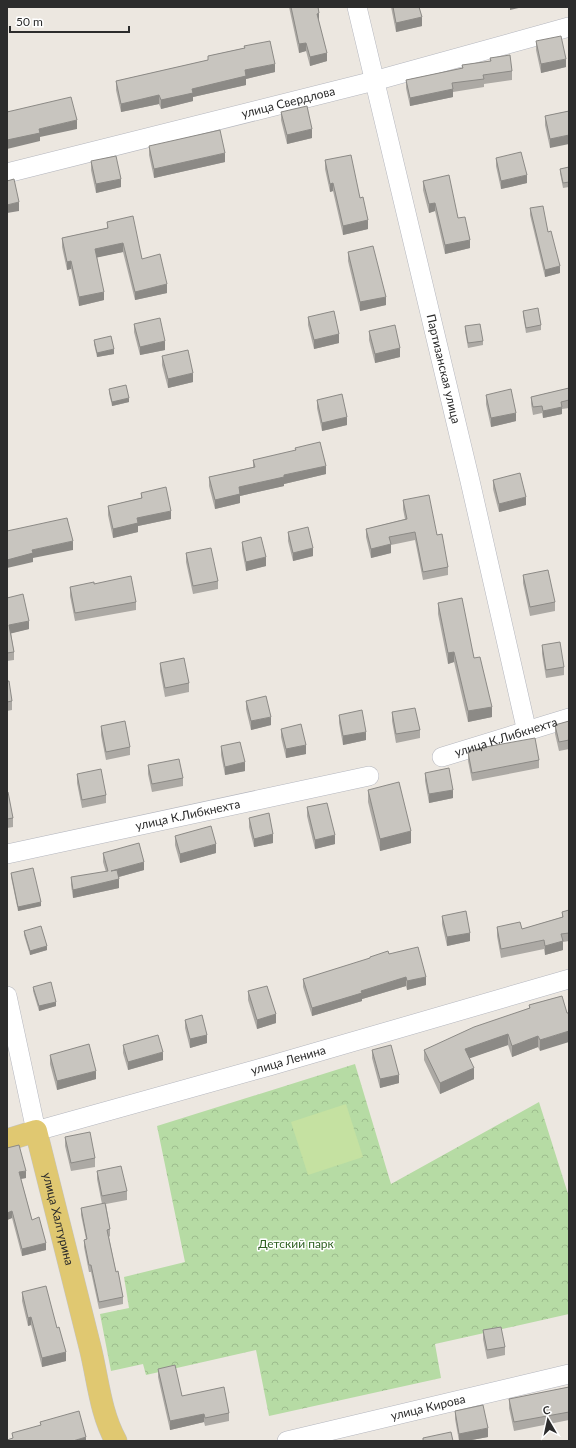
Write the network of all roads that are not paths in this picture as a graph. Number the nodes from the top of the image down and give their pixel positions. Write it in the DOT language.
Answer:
graph roads {
  1 [pos="357,7"];
  2 [pos="569,26"];
  3 [pos="374,81"];
  4 [pos="7,173"];
  5 [pos="569,718"];
  6 [pos="527,732"];
  7 [pos="442,757"];
  8 [pos="369,776"];
  9 [pos="7,854"];
  10 [pos="569,979"];
  11 [pos="7,996"];
  12 [pos="36,1131"];
  13 [pos="7,1140"];
  14 [pos="569,1374"];
  15 [pos="116,1441"];
  16 [pos="287,1441"];
  1 -- 3 [label="street, Партизанская улица"];
  2 -- 3 [label="street, улица Свердлова"];
  3 -- 4 [label="street, улица Свердлова"];
  3 -- 6 [label="street, Партизанская улица"];
  5 -- 6 [label="street, улица К.Либкнехта"];
  6 -- 7 [label="street, улица К.Либкнехта"];
  8 -- 9 [label="street, улица К.Либкнехта"];
  10 -- 12 [label="street, улица Ленина"];
  11 -- 12 [label="street, улица Халтурина"];
  12 -- 13 [label="main road, улица Ленина"];
  12 -- 15 [label="main road, улица Халтурина"];
  14 -- 16 [label="street, улица Кирова"];
}
